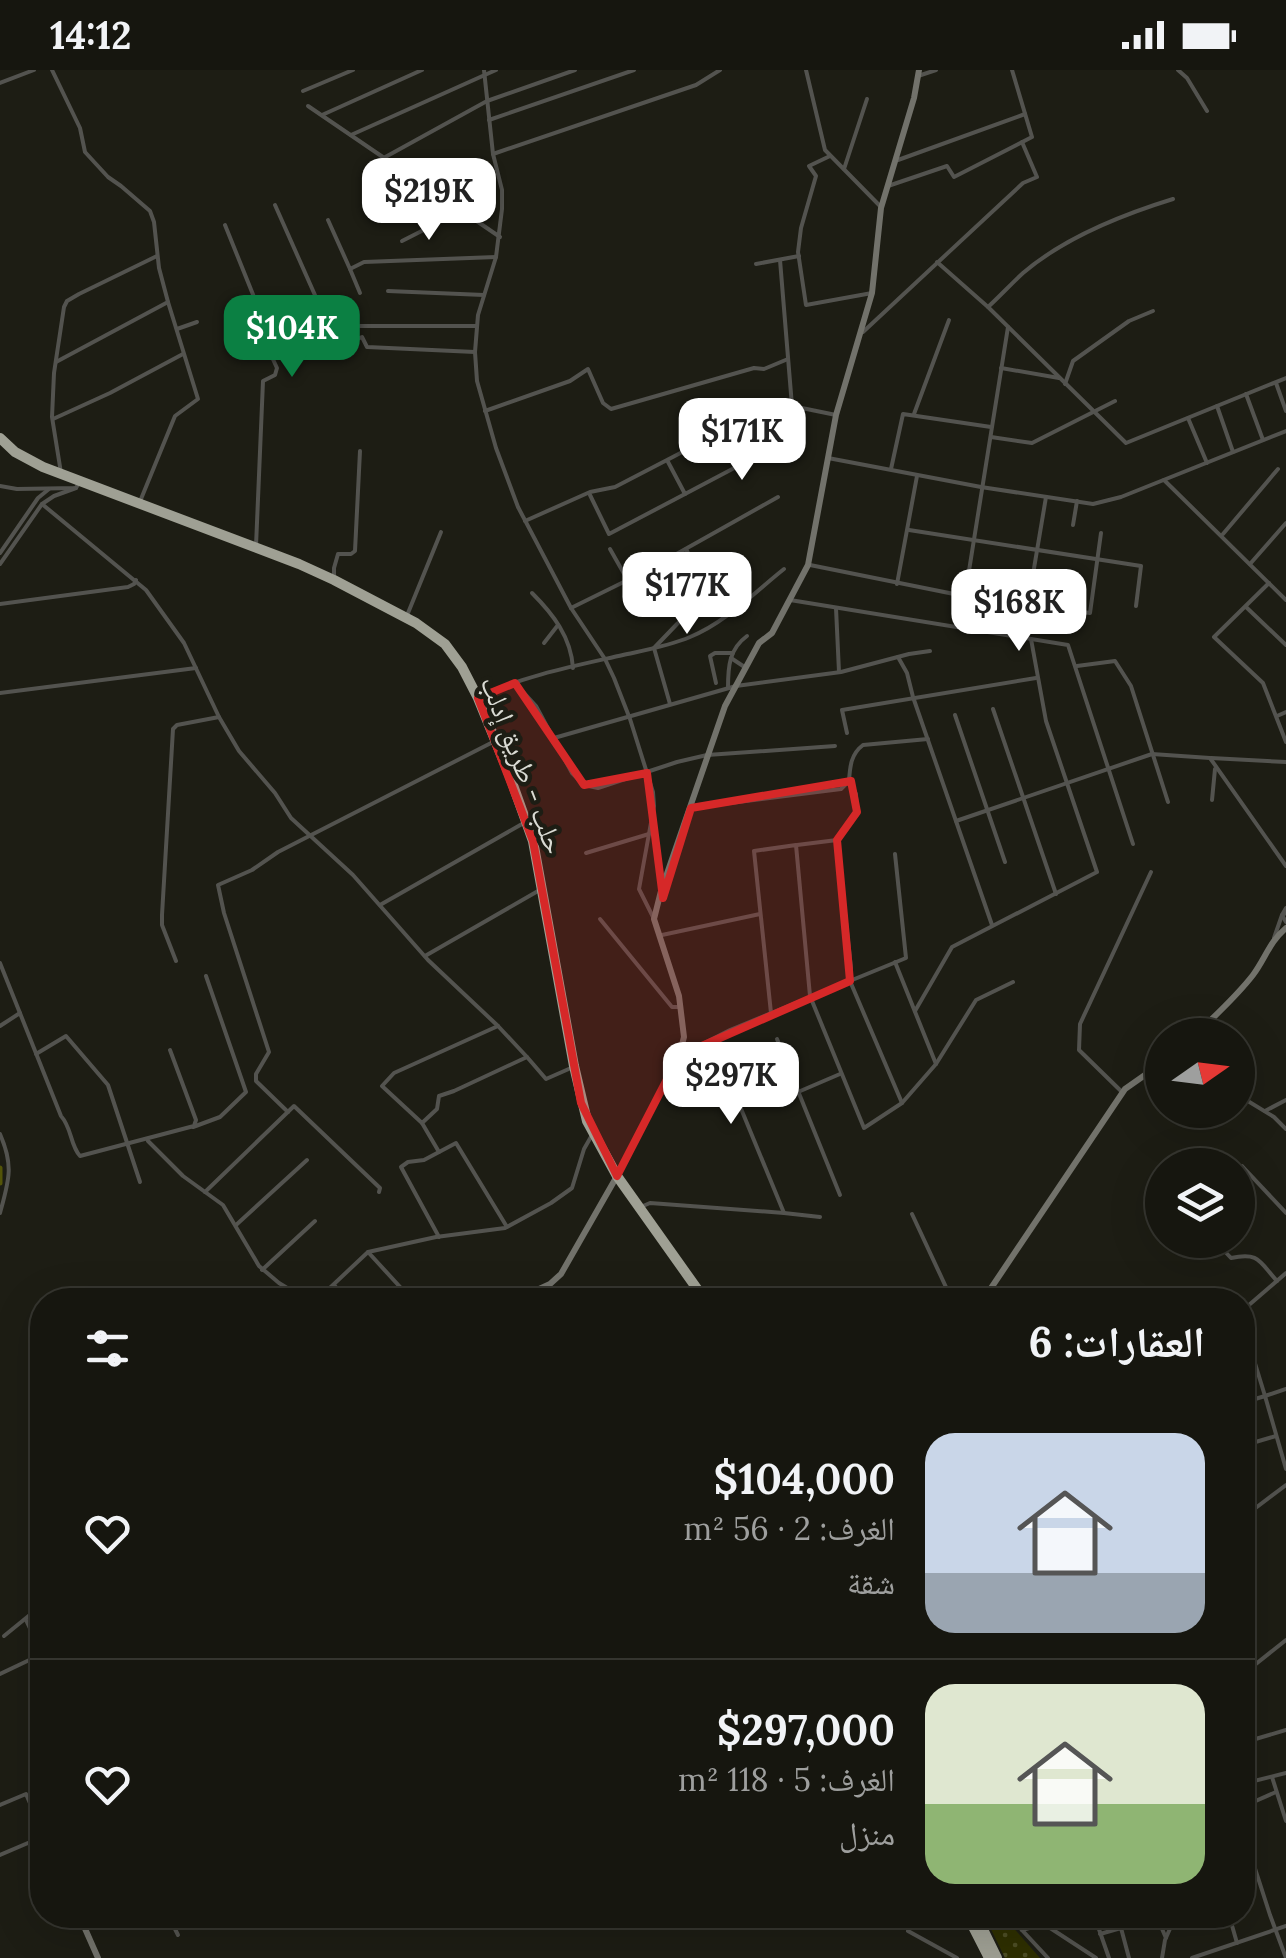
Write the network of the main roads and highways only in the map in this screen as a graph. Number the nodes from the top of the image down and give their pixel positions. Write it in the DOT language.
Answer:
graph roads {
  1 [pos="0,438"];
  2 [pos="696,1288"];
  3 [pos="974,1928"];
  4 [pos="982,1928"];
  5 [pos="989,1958"];
  6 [pos="997,1958"];
  1 -- 2 [label="highway, حلب - طريق إدلب"];
  3 -- 5 [label="highway"];
  4 -- 6 [label="highway"];
}
